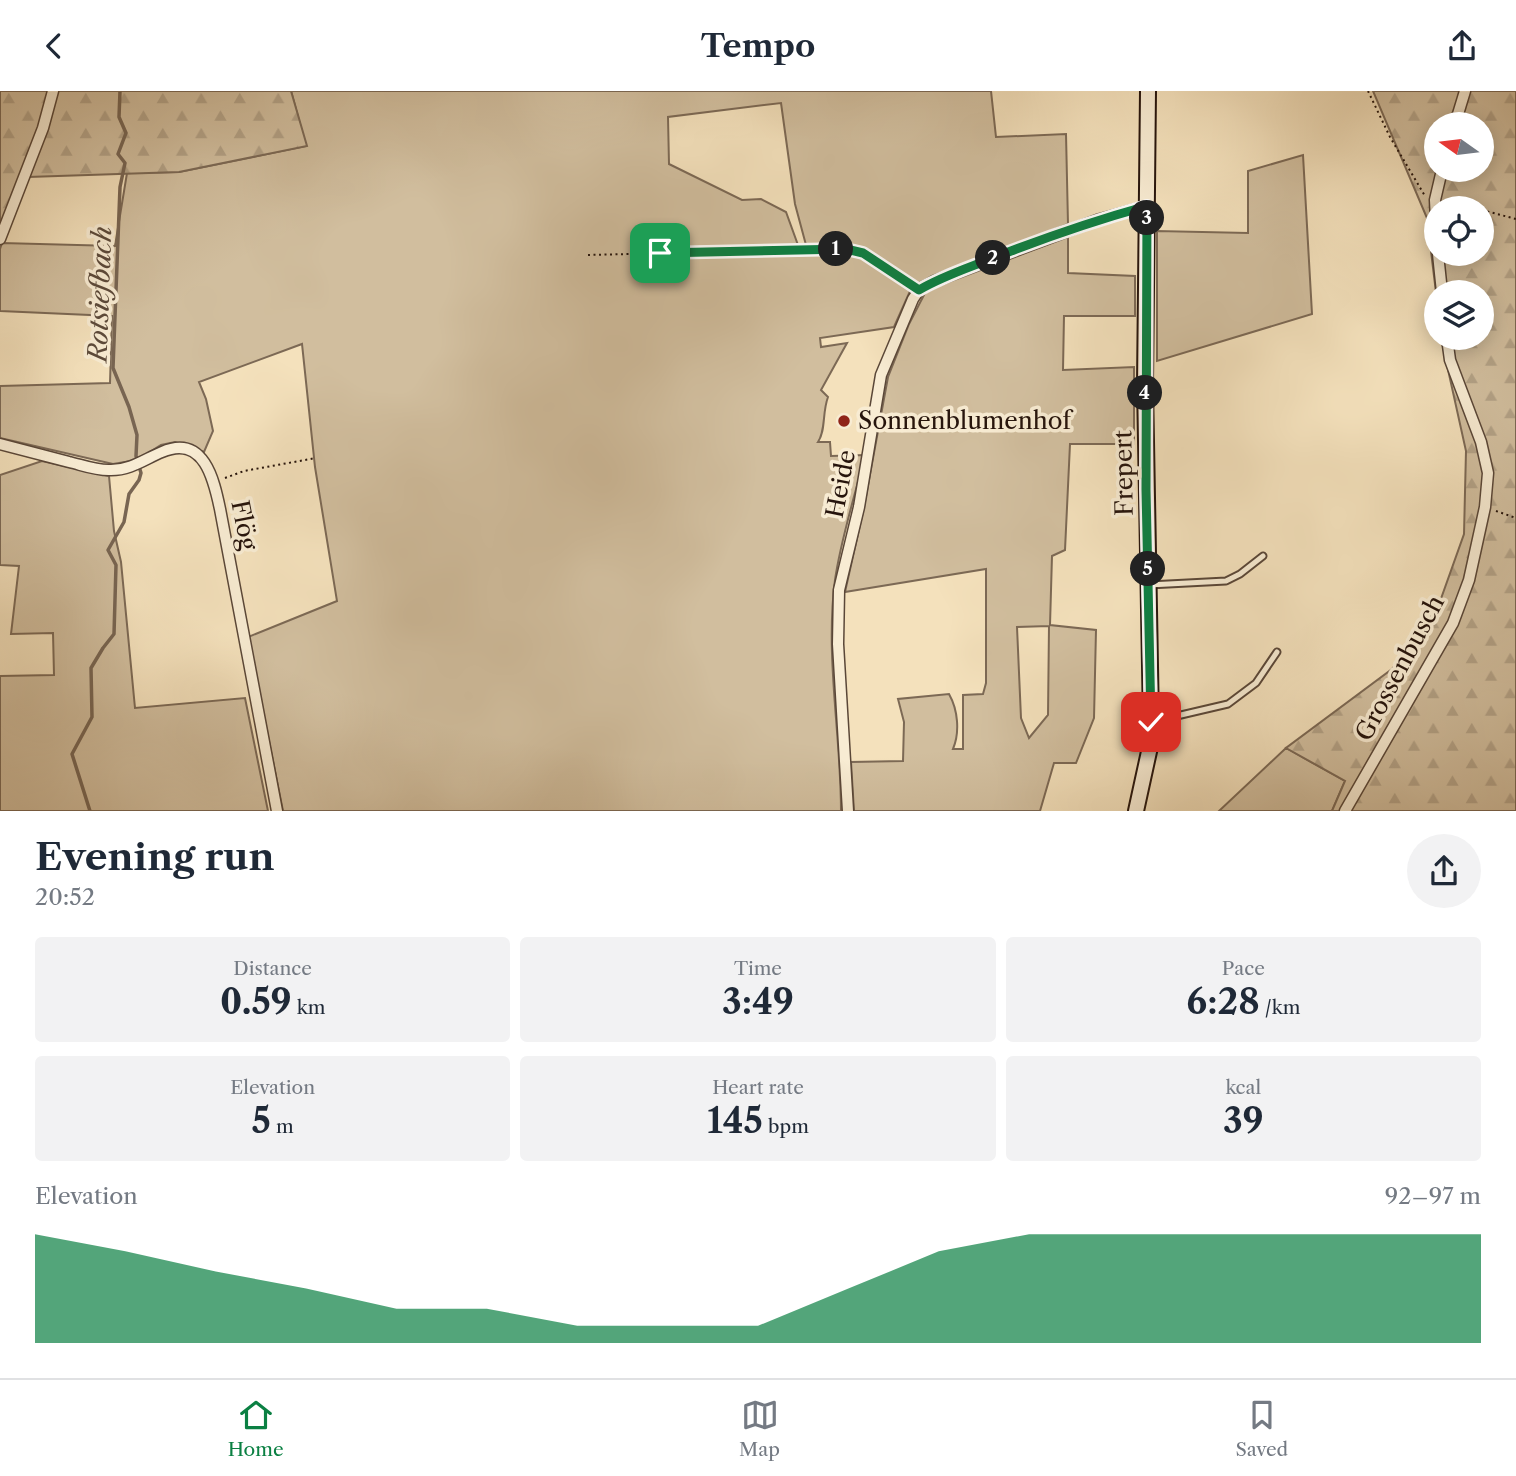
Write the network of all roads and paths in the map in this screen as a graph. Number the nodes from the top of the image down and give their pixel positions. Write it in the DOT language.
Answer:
graph roads {
  1 [pos="53,91"];
  2 [pos="1148,91"];
  3 [pos="1368,91"];
  4 [pos="1465,91"];
  5 [pos="1459,112"];
  6 [pos="1425,196"];
  7 [pos="1147,206"];
  8 [pos="1494,213"];
  9 [pos="1516,219"];
  10 [pos="0,239"];
  11 [pos="804,250"];
  12 [pos="588,255"];
  13 [pos="919,290"];
  14 [pos="1449,350"];
  15 [pos="0,445"];
  16 [pos="316,458"];
  17 [pos="215,484"];
  18 [pos="1485,507"];
  19 [pos="1516,518"];
  20 [pos="1263,556"];
  21 [pos="1149,585"];
  22 [pos="1277,652"];
  23 [pos="1151,722"];
  24 [pos="277,811"];
  25 [pos="848,811"];
  26 [pos="1136,811"];
  27 [pos="1345,811"];
  1 -- 10 [label="street"];
  2 -- 7 [label="street, Frepert"];
  3 -- 6 [label="path"];
  4 -- 5 [label="street"];
  7 -- 13 [label="street"];
  7 -- 21 [label="street, Frepert"];
  8 -- 9 [label="path"];
  11 -- 12 [label="path"];
  11 -- 13 [label="lane"];
  13 -- 25 [label="street, Heide"];
  14 -- 18 [label="street, Grossenbusch"];
  15 -- 17 [label="street, Flög"];
  16 -- 17 [label="path"];
  17 -- 24 [label="street, Flög"];
  18 -- 19 [label="path"];
  18 -- 27 [label="street, Grossenbusch"];
  20 -- 21 [label="lane"];
  21 -- 23 [label="street, Frepert"];
  22 -- 23 [label="lane"];
  23 -- 26 [label="street, Frepert"];
}
